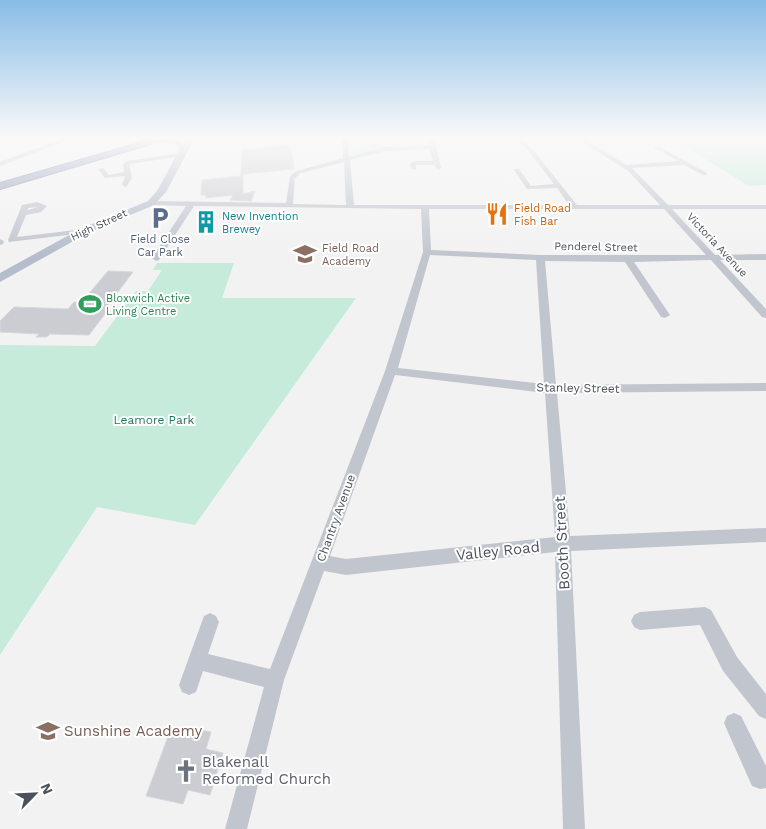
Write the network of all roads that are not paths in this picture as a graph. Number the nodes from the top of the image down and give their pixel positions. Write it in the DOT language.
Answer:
graph roads {
  1 [pos="33,177"];
  2 [pos="128,177"];
  3 [pos="169,177"];
  4 [pos="292,177"];
  5 [pos="347,177"];
  6 [pos="521,177"];
  7 [pos="552,177"];
  8 [pos="637,177"];
  9 [pos="125,185"];
  10 [pos="0,186"];
  11 [pos="560,186"];
  12 [pos="151,202"];
  13 [pos="192,203"];
  14 [pos="289,206"];
  15 [pos="666,206"];
  16 [pos="766,206"];
  17 [pos="350,207"];
  18 [pos="425,207"];
  19 [pos="575,207"];
  20 [pos="23,213"];
  21 [pos="84,231"];
  22 [pos="427,252"];
  23 [pos="158,256"];
  24 [pos="714,257"];
  25 [pos="766,257"];
  26 [pos="540,258"];
  27 [pos="628,259"];
  28 [pos="0,278"];
  29 [pos="665,315"];
  30 [pos="766,315"];
  31 [pos="391,371"];
  32 [pos="766,387"];
  33 [pos="551,389"];
  34 [pos="766,535"];
  35 [pos="563,544"];
  36 [pos="320,562"];
  37 [pos="640,621"];
  38 [pos="210,622"];
  39 [pos="198,661"];
  40 [pos="275,680"];
  41 [pos="189,685"];
  42 [pos="766,709"];
  43 [pos="734,723"];
  44 [pos="766,777"];
  45 [pos="236,829"];
  46 [pos="574,829"];
  1 -- 10 [label="highway"];
  2 -- 9 [label="street"];
  3 -- 12 [label="main road, High Street"];
  4 -- 14 [label="street"];
  5 -- 17 [label="street"];
  6 -- 11 [label="street"];
  7 -- 11 [label="street"];
  8 -- 15 [label="street, Victoria Avenue"];
  11 -- 19 [label="street"];
  12 -- 13 [label="street"];
  12 -- 21 [label="main road, High Street"];
  13 -- 14 [label="street"];
  13 -- 23 [label="street"];
  14 -- 17 [label="street"];
  15 -- 16 [label="street"];
  15 -- 19 [label="street"];
  15 -- 24 [label="street, Victoria Avenue"];
  17 -- 18 [label="street"];
  18 -- 19 [label="street"];
  18 -- 22 [label="street, Chantry Avenue"];
  20 -- 21 [label="street"];
  21 -- 28 [label="main road, High Street"];
  22 -- 26 [label="street, Penderel Street"];
  22 -- 31 [label="street, Chantry Avenue"];
  24 -- 25 [label="street, Penderel Street"];
  24 -- 27 [label="street, Penderel Street"];
  24 -- 30 [label="street, Victoria Avenue"];
  26 -- 27 [label="street, Penderel Street"];
  26 -- 33 [label="street, Booth Street"];
  27 -- 29 [label="street"];
  31 -- 33 [label="street, Stanley Street"];
  31 -- 36 [label="street, Chantry Avenue"];
  32 -- 33 [label="street, Stanley Street"];
  33 -- 35 [label="street, Booth Street"];
  34 -- 35 [label="street, Valley Road"];
  35 -- 36 [label="street, Valley Road"];
  35 -- 46 [label="street, Booth Street"];
  36 -- 40 [label="street, Chantry Avenue"];
  37 -- 42 [label="street"];
  38 -- 39 [label="street"];
  39 -- 40 [label="street"];
  39 -- 41 [label="street"];
  40 -- 45 [label="street, Chantry Avenue"];
  43 -- 44 [label="street"];
}
